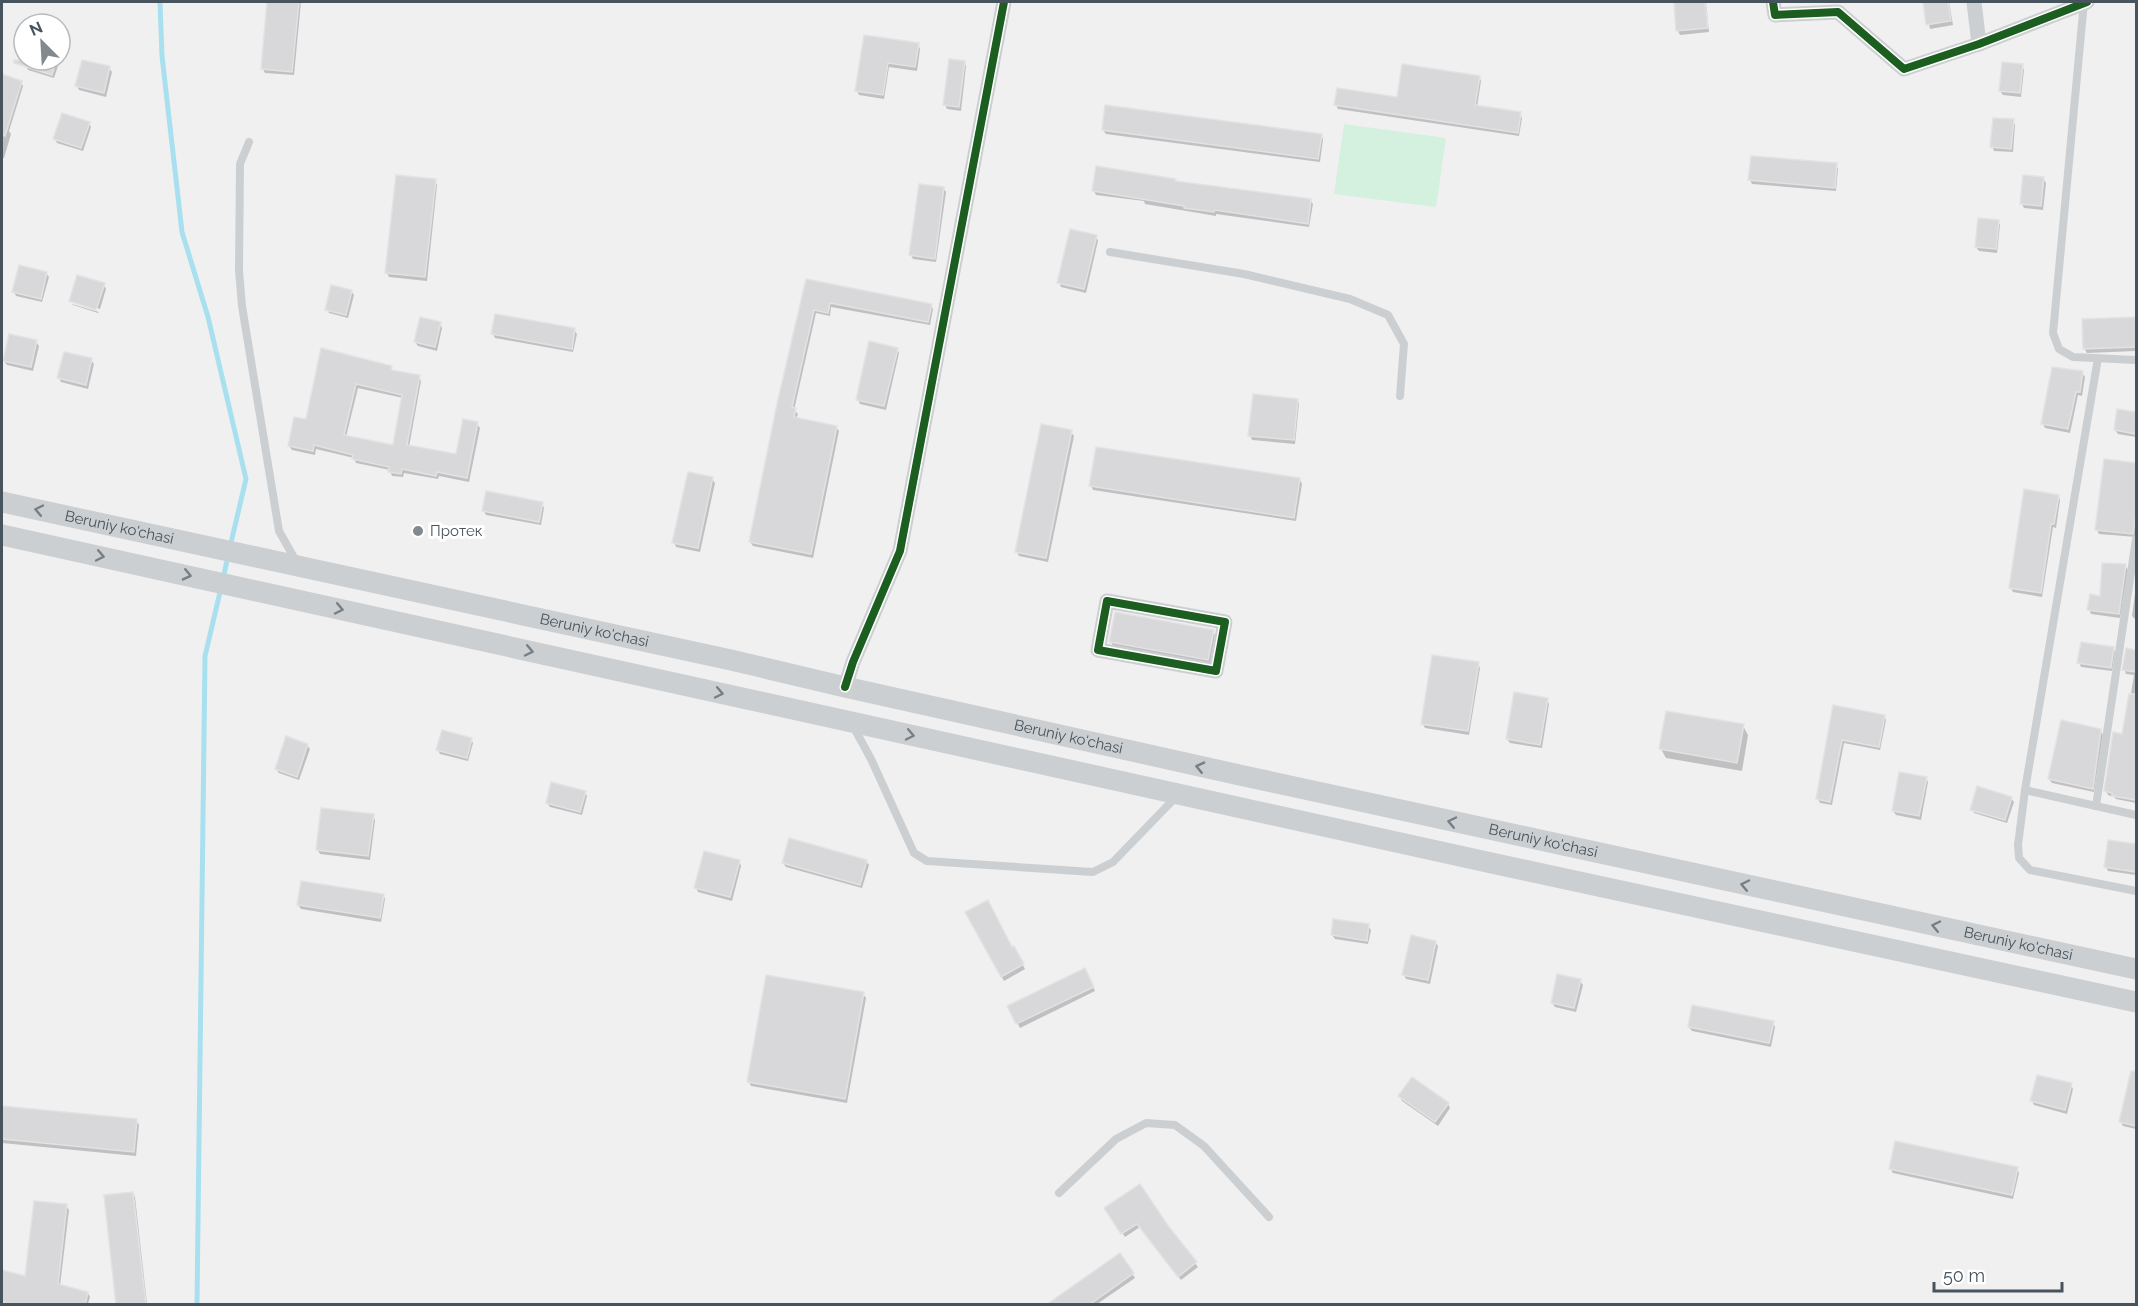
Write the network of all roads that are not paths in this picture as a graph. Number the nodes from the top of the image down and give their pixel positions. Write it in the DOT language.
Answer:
graph roads {
  1 [pos="1004,2"];
  2 [pos="1773,2"];
  3 [pos="1974,2"];
  4 [pos="2085,2"];
  5 [pos="1979,44"];
  6 [pos="249,142"];
  7 [pos="1110,252"];
  8 [pos="2098,358"];
  9 [pos="2136,360"];
  10 [pos="1400,396"];
  11 [pos="2,502"];
  12 [pos="2,535"];
  13 [pos="2136,539"];
  14 [pos="292,566"];
  15 [pos="1107,601"];
  16 [pos="475,605"];
  17 [pos="468,638"];
  18 [pos="845,687"];
  19 [pos="851,722"];
  20 [pos="1244,776"];
  21 [pos="2025,790"];
  22 [pos="1179,794"];
  23 [pos="2096,806"];
  24 [pos="1238,807"];
  25 [pos="2136,816"];
  26 [pos="2136,891"];
  27 [pos="2136,965"];
  28 [pos="2136,1002"];
  29 [pos="1059,1193"];
  30 [pos="1269,1217"];
  1 -- 18 [label="street"];
  2 -- 5 [label="street"];
  3 -- 5 [label="street"];
  4 -- 5 [label="street"];
  4 -- 8 [label="lane"];
  6 -- 14 [label="lane"];
  7 -- 10 [label="lane"];
  8 -- 9 [label="lane"];
  8 -- 21 [label="lane"];
  14 -- 11 [label="main road, Beruniy ko'chasi, one-way"];
  12 -- 17 [label="main road, Beruniy ko'chasi, one-way"];
  13 -- 23 [label="lane"];
  14 -- 16 [label="main road, Beruniy ko'chasi"];
  15 -- 15 [label="street"];
  16 -- 17 [label="main road"];
  16 -- 18 [label="main road, Beruniy ko'chasi"];
  17 -- 19 [label="main road, Beruniy ko'chasi, one-way"];
  20 -- 18 [label="main road, Beruniy ko'chasi, one-way"];
  19 -- 22 [label="main road, Beruniy ko'chasi, one-way"];
  19 -- 22 [label="lane"];
  20 -- 24 [label="main road"];
  27 -- 20 [label="main road, Beruniy ko'chasi, one-way"];
  21 -- 23 [label="lane"];
  21 -- 26 [label="lane"];
  22 -- 24 [label="main road, Beruniy ko'chasi"];
  23 -- 25 [label="lane"];
  24 -- 28 [label="main road, Beruniy ko'chasi"];
  29 -- 30 [label="lane"];
}
